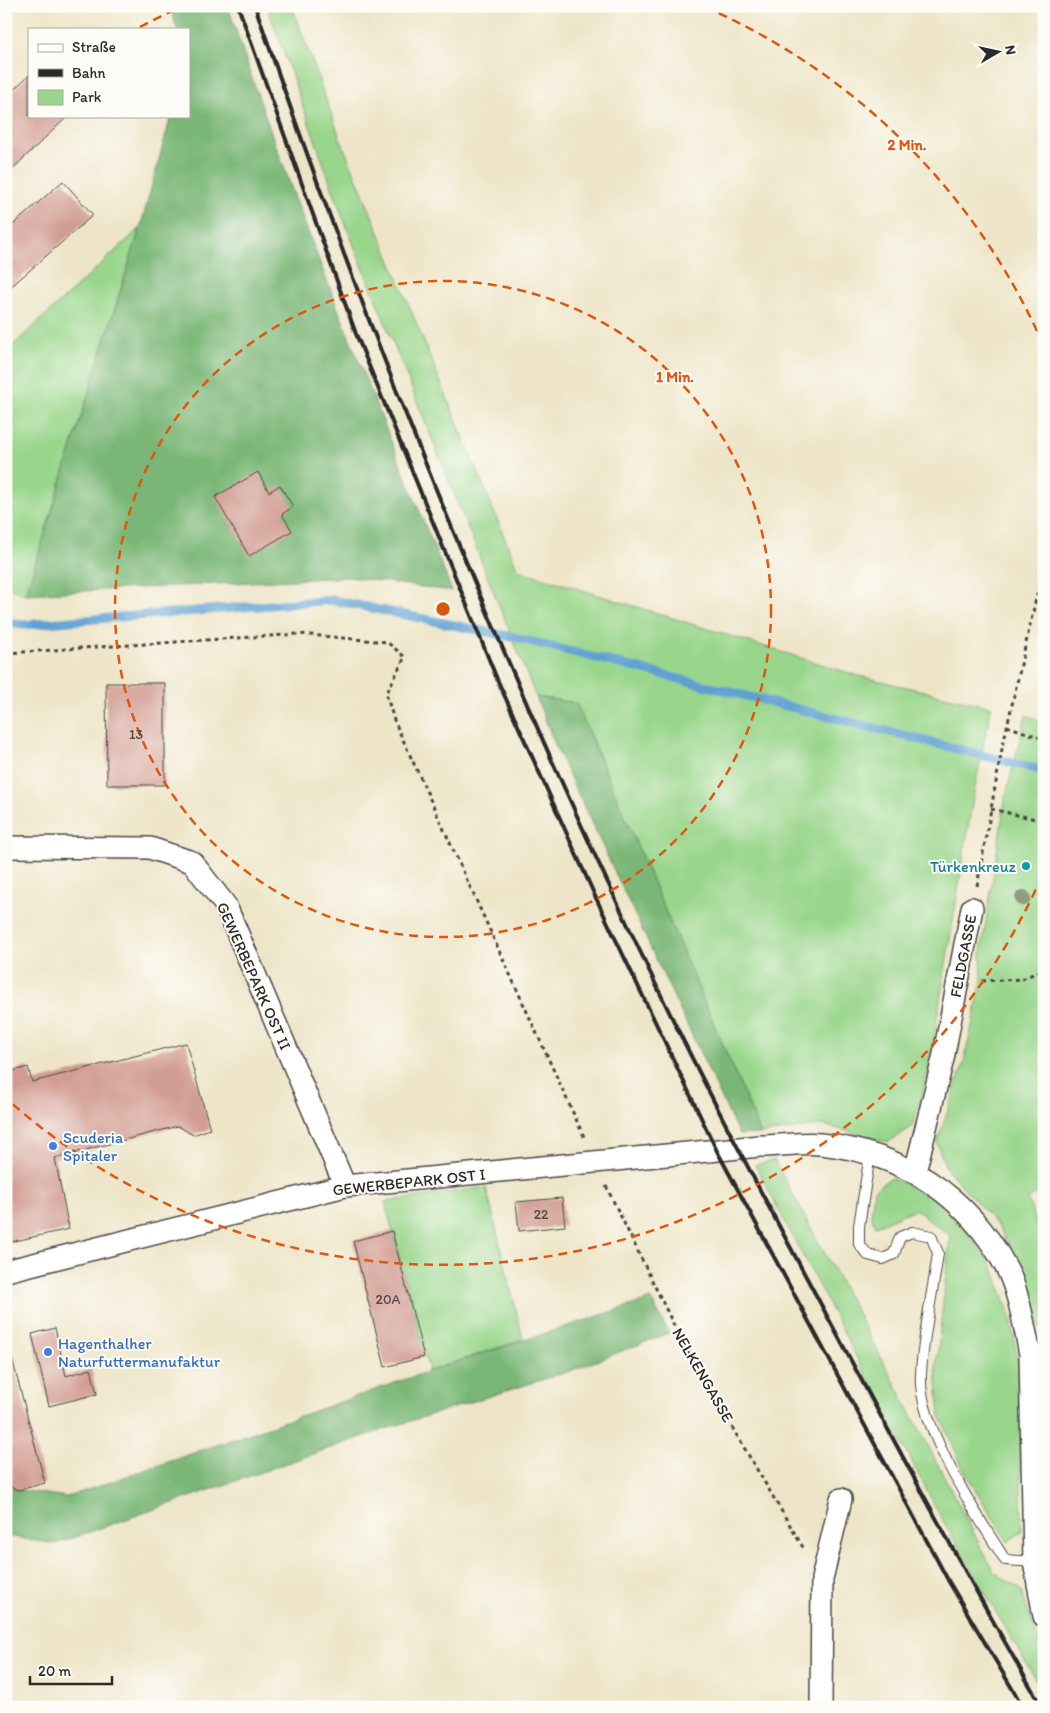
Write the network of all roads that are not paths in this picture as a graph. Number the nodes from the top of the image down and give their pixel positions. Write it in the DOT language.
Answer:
graph roads {
  1 [pos="6,847"];
  2 [pos="972,908"];
  3 [pos="870,1154"];
  4 [pos="915,1172"];
  5 [pos="345,1186"];
  6 [pos="6,1271"];
  7 [pos="1037,1354"];
  8 [pos="841,1500"];
  9 [pos="1034,1562"];
  10 [pos="1044,1616"];
  11 [pos="821,1707"];
  1 -- 5 [label="street, GEWERBEPARK OST II"];
  2 -- 4 [label="street, FELDGASSE"];
  3 -- 4 [label="street, GEWERBEPARK OST I"];
  3 -- 5 [label="street, GEWERBEPARK OST I"];
  3 -- 9 [label="lane"];
  4 -- 7 [label="street, GEWERBEPARK OST I"];
  5 -- 6 [label="street, GEWERBEPARK OST I"];
  7 -- 9 [label="street, GEWERBEPARK OST I"];
  8 -- 11 [label="street"];
  9 -- 10 [label="street, GEWERBEPARK OST I"];
}
